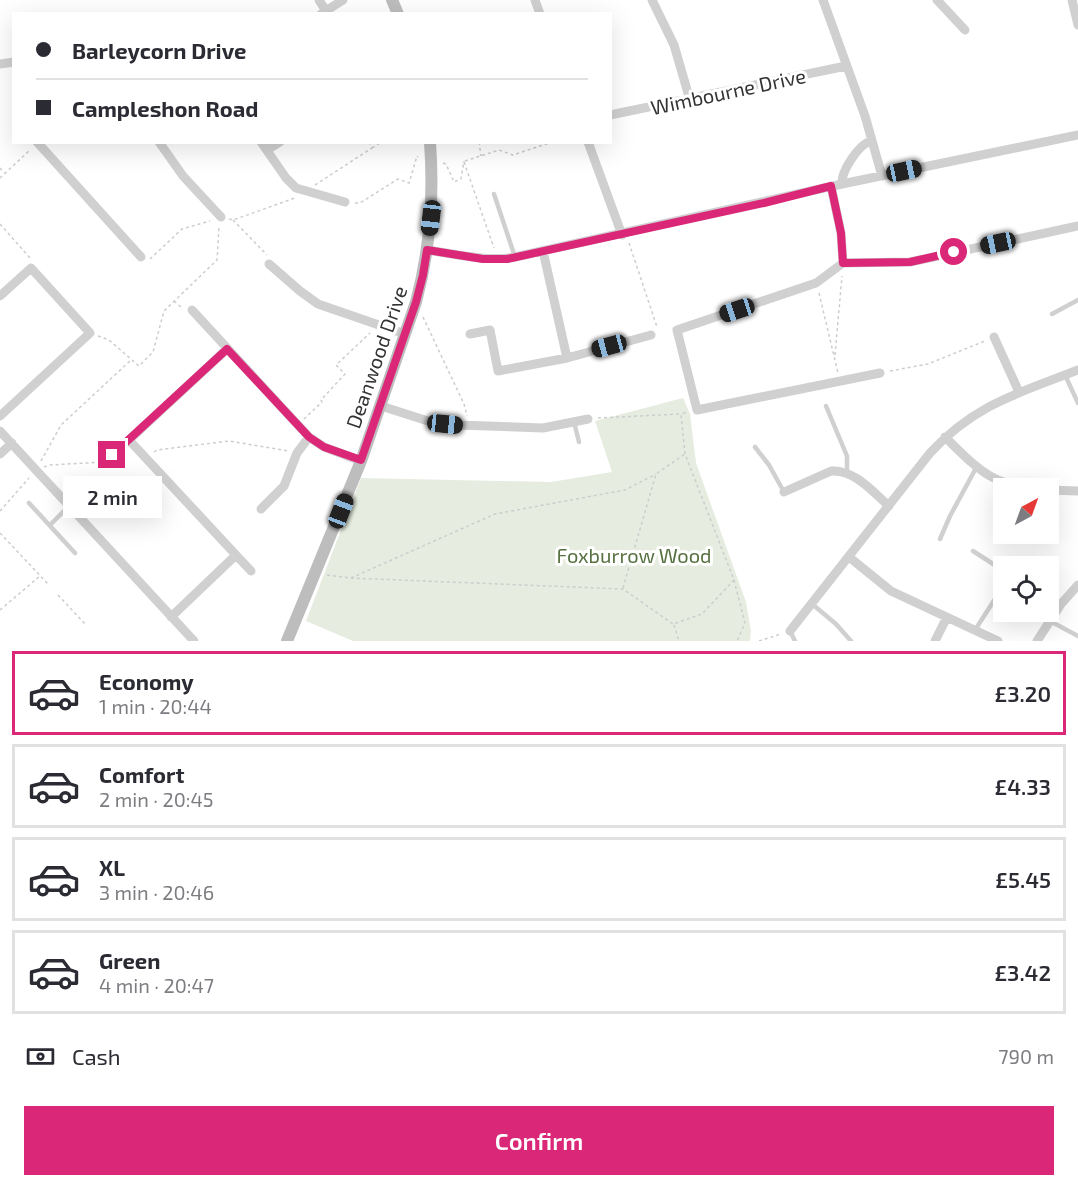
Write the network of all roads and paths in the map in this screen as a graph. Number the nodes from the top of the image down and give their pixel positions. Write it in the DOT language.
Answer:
graph roads {
  1 [pos="319,0"];
  2 [pos="343,0"];
  3 [pos="652,0"];
  4 [pos="823,0"];
  5 [pos="937,0"];
  6 [pos="1072,0"];
  7 [pos="323,12"];
  8 [pos="1078,25"];
  9 [pos="965,30"];
  10 [pos="846,66"];
  11 [pos="690,100"];
  12 [pos="612,115"];
  13 [pos="1078,135"];
  14 [pos="871,141"];
  15 [pos="36,144"];
  16 [pos="38,144"];
  17 [pos="160,144"];
  18 [pos="370,144"];
  19 [pos="378,144"];
  20 [pos="430,144"];
  21 [pos="479,144"];
  22 [pos="546,144"];
  23 [pos="589,144"];
  24 [pos="264,146"];
  25 [pos="372,148"];
  26 [pos="481,156"];
  27 [pos="431,160"];
  28 [pos="464,161"];
  29 [pos="0,168"];
  30 [pos="5,173"];
  31 [pos="882,176"];
  32 [pos="0,178"];
  33 [pos="842,184"];
  34 [pos="831,186"];
  35 [pos="310,194"];
  36 [pos="494,194"];
  37 [pos="345,202"];
  38 [pos="221,217"];
  39 [pos="232,220"];
  40 [pos="0,224"];
  41 [pos="1078,226"];
  42 [pos="624,234"];
  43 [pos="427,250"];
  44 [pos="543,251"];
  45 [pos="141,257"];
  46 [pos="515,257"];
  47 [pos="498,260"];
  48 [pos="843,263"];
  49 [pos="269,264"];
  50 [pos="32,268"];
  51 [pos="816,283"];
  52 [pos="0,296"];
  53 [pos="174,300"];
  54 [pos="1078,300"];
  55 [pos="416,302"];
  56 [pos="192,310"];
  57 [pos="1052,314"];
  58 [pos="378,325"];
  59 [pos="90,333"];
  60 [pos="405,334"];
  61 [pos="470,334"];
  62 [pos="655,334"];
  63 [pos="994,337"];
  64 [pos="227,349"];
  65 [pos="567,358"];
  66 [pos="834,358"];
  67 [pos="131,360"];
  68 [pos="1078,370"];
  69 [pos="880,373"];
  70 [pos="1065,375"];
  71 [pos="840,381"];
  72 [pos="1019,392"];
  73 [pos="1078,403"];
  74 [pos="381,406"];
  75 [pos="826,406"];
  76 [pos="697,410"];
  77 [pos="681,414"];
  78 [pos="0,416"];
  79 [pos="588,418"];
  80 [pos="574,422"];
  81 [pos="297,426"];
  82 [pos="470,426"];
  83 [pos="0,431"];
  84 [pos="309,437"];
  85 [pos="945,437"];
  86 [pos="129,440"];
  87 [pos="579,442"];
  88 [pos="12,443"];
  89 [pos="755,447"];
  90 [pos="297,453"];
  91 [pos="0,454"];
  92 [pos="685,454"];
  93 [pos="112,455"];
  94 [pos="146,458"];
  95 [pos="361,460"];
  96 [pos="976,468"];
  97 [pos="36,471"];
  98 [pos="847,472"];
  99 [pos="656,474"];
  100 [pos="993,479"];
  101 [pos="1059,490"];
  102 [pos="1078,491"];
  103 [pos="784,492"];
  104 [pos="29,503"];
  105 [pos="69,506"];
  106 [pos="889,506"];
  107 [pos="261,509"];
  108 [pos="50,525"];
  109 [pos="0,533"];
  110 [pos="940,538"];
  111 [pos="973,551"];
  112 [pos="75,553"];
  113 [pos="236,555"];
  114 [pos="849,557"];
  115 [pos="993,564"];
  116 [pos="251,571"];
  117 [pos="316,573"];
  118 [pos="40,576"];
  119 [pos="350,578"];
  120 [pos="734,580"];
  121 [pos="49,585"];
  122 [pos="1078,585"];
  123 [pos="623,589"];
  124 [pos="58,595"];
  125 [pos="993,602"];
  126 [pos="812,604"];
  127 [pos="1059,607"];
  128 [pos="0,610"];
  129 [pos="171,616"];
  130 [pos="947,617"];
  131 [pos="1049,622"];
  132 [pos="1052,622"];
  133 [pos="673,624"];
  134 [pos="87,625"];
  135 [pos="975,630"];
  136 [pos="790,631"];
  137 [pos="1078,636"];
  138 [pos="194,641"];
  139 [pos="287,641"];
  140 [pos="679,641"];
  141 [pos="737,641"];
  142 [pos="759,641"];
  143 [pos="795,641"];
  144 [pos="851,641"];
  145 [pos="935,641"];
  146 [pos="998,641"];
  147 [pos="1037,641"];
  1 -- 7 [label="street"];
  2 -- 7 [label="street"];
  3 -- 11 [label="street"];
  4 -- 10 [label="street"];
  5 -- 9 [label="street"];
  6 -- 8 [label="street"];
  10 -- 11 [label="street, Wimbourne Drive"];
  10 -- 14 [label="street"];
  11 -- 12 [label="street, Wimbourne Drive"];
  13 -- 31 [label="street"];
  14 -- 31 [label="street"];
  14 -- 33 [label="street"];
  15 -- 30 [label="path"];
  16 -- 45 [label="street"];
  17 -- 38 [label="street"];
  18 -- 25 [label="path"];
  19 -- 25 [label="path"];
  20 -- 27 [label="street, Deanwood Drive"];
  21 -- 26 [label="path"];
  22 -- 26 [label="path"];
  23 -- 42 [label="street"];
  24 -- 35 [label="street"];
  25 -- 35 [label="path"];
  26 -- 28 [label="path"];
  27 -- 28 [label="path"];
  27 -- 37 [label="path"];
  27 -- 43 [label="street, Deanwood Drive"];
  28 -- 47 [label="path"];
  29 -- 30 [label="path"];
  30 -- 32 [label="path"];
  31 -- 33 [label="street"];
  33 -- 34 [label="street"];
  34 -- 42 [label="street"];
  34 -- 48 [label="street"];
  35 -- 37 [label="street"];
  35 -- 39 [label="path"];
  36 -- 46 [label="lane"];
  38 -- 39 [label="path"];
  38 -- 45 [label="path"];
  38 -- 53 [label="path"];
  39 -- 49 [label="path"];
  40 -- 50 [label="path"];
  41 -- 48 [label="street"];
  42 -- 44 [label="street"];
  42 -- 62 [label="path"];
  43 -- 47 [label="street"];
  43 -- 55 [label="street, Deanwood Drive"];
  44 -- 46 [label="street"];
  44 -- 65 [label="street"];
  46 -- 47 [label="street"];
  48 -- 51 [label="street"];
  48 -- 66 [label="path"];
  49 -- 58 [label="street"];
  50 -- 52 [label="street"];
  50 -- 59 [label="street"];
  51 -- 66 [label="path"];
  51 -- 76 [label="street"];
  53 -- 56 [label="path"];
  53 -- 67 [label="path"];
  54 -- 57 [label="lane"];
  55 -- 60 [label="street, Deanwood Drive"];
  55 -- 82 [label="path"];
  56 -- 64 [label="street"];
  58 -- 60 [label="street"];
  58 -- 81 [label="path"];
  59 -- 67 [label="path"];
  59 -- 78 [label="street"];
  60 -- 74 [label="street, Deanwood Drive"];
  61 -- 65 [label="street"];
  62 -- 65 [label="street"];
  63 -- 69 [label="path"];
  63 -- 72 [label="street"];
  64 -- 81 [label="street"];
  64 -- 86 [label="street"];
  66 -- 71 [label="path"];
  67 -- 97 [label="path"];
  68 -- 70 [label="street"];
  69 -- 71 [label="street"];
  70 -- 72 [label="street"];
  70 -- 73 [label="lane"];
  71 -- 76 [label="street"];
  72 -- 85 [label="street"];
  74 -- 82 [label="street"];
  74 -- 95 [label="street, Deanwood Drive"];
  75 -- 98 [label="lane"];
  76 -- 77 [label="path"];
  77 -- 79 [label="path"];
  77 -- 92 [label="path"];
  79 -- 80 [label="street"];
  80 -- 82 [label="street"];
  80 -- 87 [label="lane"];
  81 -- 84 [label="street"];
  83 -- 88 [label="street"];
  84 -- 90 [label="street"];
  84 -- 95 [label="street"];
  85 -- 96 [label="street"];
  85 -- 106 [label="street"];
  86 -- 93 [label="street"];
  86 -- 94 [label="street"];
  88 -- 91 [label="street"];
  88 -- 97 [label="street"];
  89 -- 103 [label="lane"];
  90 -- 94 [label="path"];
  90 -- 107 [label="street"];
  92 -- 99 [label="path"];
  92 -- 120 [label="path"];
  94 -- 113 [label="street"];
  95 -- 117 [label="street, Deanwood Drive"];
  96 -- 100 [label="street"];
  96 -- 110 [label="lane"];
  97 -- 105 [label="street"];
  98 -- 103 [label="street"];
  98 -- 106 [label="street"];
  99 -- 119 [label="path"];
  99 -- 123 [label="path"];
  101 -- 102 [label="street"];
  104 -- 108 [label="lane"];
  105 -- 108 [label="lane"];
  105 -- 129 [label="street"];
  106 -- 114 [label="street"];
  108 -- 112 [label="lane"];
  109 -- 118 [label="path"];
  111 -- 115 [label="lane"];
  113 -- 116 [label="street"];
  113 -- 129 [label="street"];
  114 -- 126 [label="street"];
  114 -- 130 [label="street"];
  117 -- 119 [label="path"];
  117 -- 139 [label="street, Deanwood Drive"];
  118 -- 121 [label="path"];
  118 -- 128 [label="path"];
  119 -- 123 [label="path"];
  120 -- 133 [label="path"];
  120 -- 141 [label="path"];
  122 -- 127 [label="street"];
  123 -- 133 [label="path"];
  124 -- 134 [label="path"];
  125 -- 135 [label="lane"];
  126 -- 136 [label="street"];
  126 -- 144 [label="lane"];
  129 -- 138 [label="street"];
  130 -- 135 [label="street"];
  130 -- 145 [label="street"];
  131 -- 147 [label="street"];
  132 -- 137 [label="lane"];
  133 -- 140 [label="path"];
  135 -- 146 [label="street"];
  136 -- 142 [label="path"];
  136 -- 143 [label="lane"];
}
